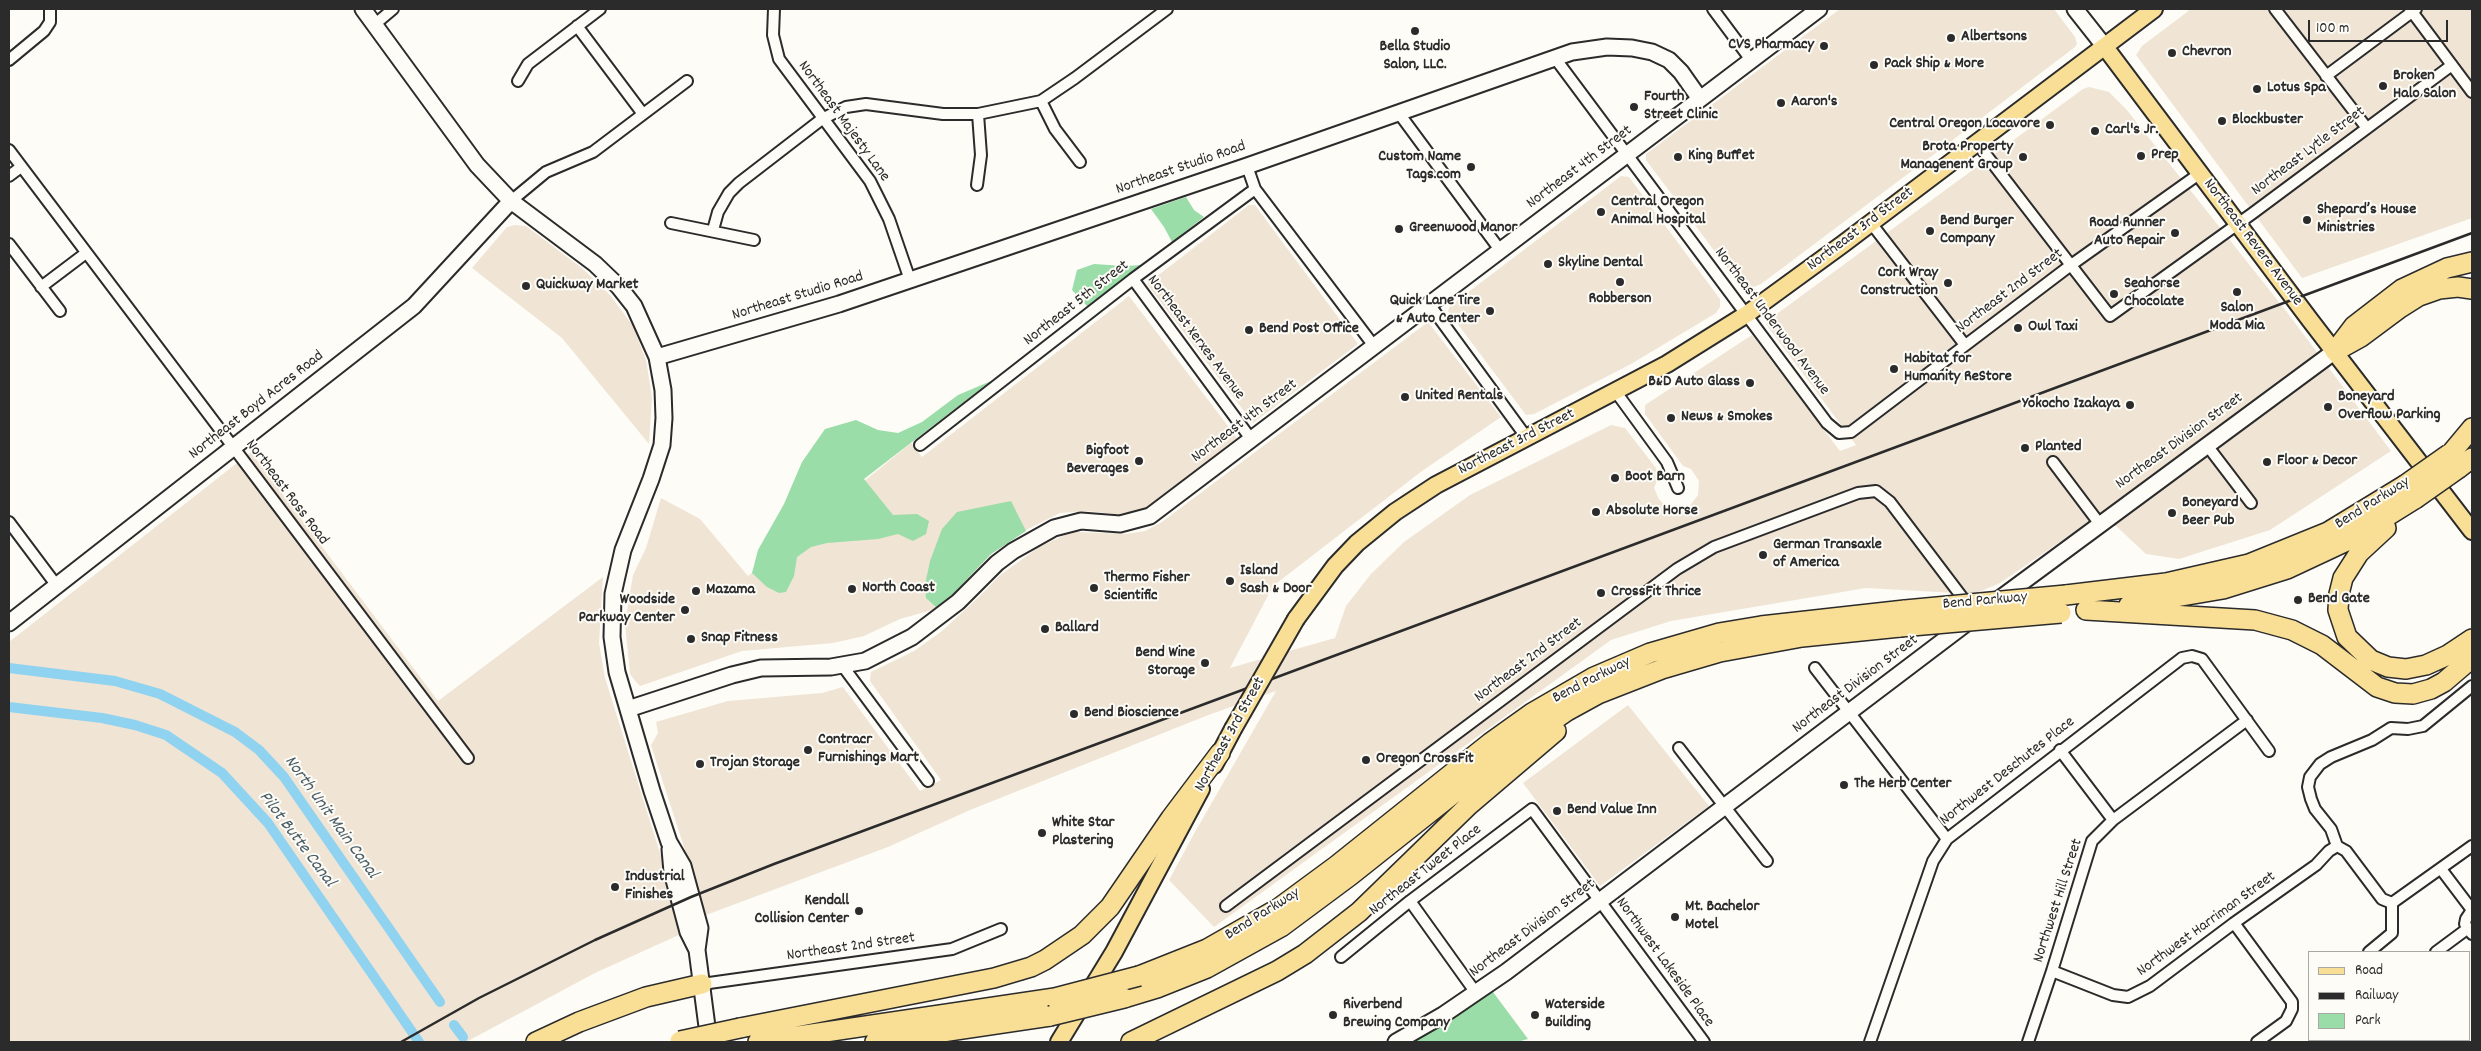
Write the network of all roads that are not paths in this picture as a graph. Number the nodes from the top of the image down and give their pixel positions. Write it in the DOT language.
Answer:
graph roads {
  1 [pos="50,9"];
  2 [pos="363,9"];
  3 [pos="393,9"];
  4 [pos="600,9"];
  5 [pos="774,9"];
  6 [pos="1167,9"];
  7 [pos="1713,9"];
  8 [pos="1819,9"];
  9 [pos="2075,9"];
  10 [pos="2154,9"];
  11 [pos="2275,9"];
  12 [pos="2413,10"];
  13 [pos="374,25"];
  14 [pos="577,26"];
  15 [pos="2104,47"];
  16 [pos="1555,58"];
  17 [pos="9,60"];
  18 [pos="1751,60"];
  19 [pos="2452,65"];
  20 [pos="2326,76"];
  21 [pos="518,81"];
  22 [pos="688,81"];
  23 [pos="2472,92"];
  24 [pos="1700,99"];
  25 [pos="1041,101"];
  26 [pos="1398,112"];
  27 [pos="643,114"];
  28 [pos="978,114"];
  29 [pos="822,118"];
  30 [pos="2366,127"];
  31 [pos="1977,143"];
  32 [pos="9,150"];
  33 [pos="1628,154"];
  34 [pos="1080,162"];
  35 [pos="1247,166"];
  36 [pos="21,167"];
  37 [pos="2199,174"];
  38 [pos="9,176"];
  39 [pos="977,185"];
  40 [pos="1255,189"];
  41 [pos="511,201"];
  42 [pos="671,223"];
  43 [pos="1871,223"];
  44 [pos="2238,224"];
  45 [pos="713,230"];
  46 [pos="754,240"];
  47 [pos="9,244"];
  48 [pos="1500,250"];
  49 [pos="86,253"];
  50 [pos="2472,262"];
  51 [pos="2071,265"];
  52 [pos="1133,279"];
  53 [pos="910,280"];
  54 [pos="41,286"];
  55 [pos="2472,289"];
  56 [pos="1429,304"];
  57 [pos="60,311"];
  58 [pos="1747,314"];
  59 [pos="1965,345"];
  60 [pos="1374,346"];
  61 [pos="2335,351"];
  62 [pos="657,357"];
  63 [pos="1616,392"];
  64 [pos="2472,428"];
  65 [pos="1839,433"];
  66 [pos="2472,437"];
  67 [pos="1527,438"];
  68 [pos="1251,439"];
  69 [pos="2206,444"];
  70 [pos="920,445"];
  71 [pos="233,447"];
  72 [pos="2458,458"];
  73 [pos="2053,462"];
  74 [pos="1678,488"];
  75 [pos="2411,495"];
  76 [pos="2251,503"];
  77 [pos="9,522"];
  78 [pos="2099,523"];
  79 [pos="2472,531"];
  80 [pos="57,586"];
  81 [pos="2063,604"];
  82 [pos="2086,610"];
  83 [pos="1976,616"];
  84 [pos="1903,618"];
  85 [pos="9,623"];
  86 [pos="2472,639"];
  87 [pos="2472,658"];
  88 [pos="842,665"];
  89 [pos="1815,668"];
  90 [pos="1637,678"];
  91 [pos="2472,686"];
  92 [pos="628,709"];
  93 [pos="1849,712"];
  94 [pos="2247,720"];
  95 [pos="1679,748"];
  96 [pos="2060,750"];
  97 [pos="2269,750"];
  98 [pos="1220,753"];
  99 [pos="468,758"];
  100 [pos="928,781"];
  101 [pos="1724,807"];
  102 [pos="2113,820"];
  103 [pos="1946,839"];
  104 [pos="2340,846"];
  105 [pos="2472,846"];
  106 [pos="1767,861"];
  107 [pos="2441,870"];
  108 [pos="1410,901"];
  109 [pos="1600,901"];
  110 [pos="2392,903"];
  111 [pos="1226,906"];
  112 [pos="2472,910"];
  113 [pos="2234,923"];
  114 [pos="1001,929"];
  115 [pos="2470,932"];
  116 [pos="2370,951"];
  117 [pos="2438,951"];
  118 [pos="1341,957"];
  119 [pos="2052,971"];
  120 [pos="702,984"];
  121 [pos="1476,993"];
  122 [pos="677,1041"];
  123 [pos="536,1042"];
  124 [pos="709,1042"];
  125 [pos="758,1042"];
  126 [pos="875,1042"];
  127 [pos="1059,1042"];
  128 [pos="1131,1042"];
  129 [pos="1396,1042"];
  130 [pos="1704,1042"];
  131 [pos="1870,1042"];
  132 [pos="2028,1042"];
  133 [pos="2257,1042"];
  1 -- 17 [label="street"];
  2 -- 13 [label="street"];
  3 -- 13 [label="street"];
  4 -- 14 [label="street"];
  5 -- 29 [label="street, Northeast Majesty Lane"];
  6 -- 25 [label="street"];
  7 -- 18 [label="street"];
  8 -- 18 [label="street, Northeast 4th Street"];
  9 -- 15 [label="street, Northeast Revere Avenue"];
  10 -- 15 [label="main road, Northeast 3rd Street"];
  11 -- 20 [label="street"];
  12 -- 19 [label="street"];
  12 -- 20 [label="street"];
  13 -- 41 [label="street"];
  14 -- 21 [label="street"];
  14 -- 27 [label="street"];
  15 -- 31 [label="main road, Northeast 3rd Street"];
  15 -- 37 [label="main road, Northeast Revere Avenue"];
  16 -- 24 [label="street, Northeast Studio Road"];
  16 -- 26 [label="street, Northeast Studio Road"];
  16 -- 33 [label="street, Northeast Underwood Avenue"];
  18 -- 24 [label="street, Northeast 4th Street"];
  19 -- 23 [label="street"];
  19 -- 30 [label="street, Northeast Lytle Street"];
  20 -- 30 [label="street"];
  22 -- 27 [label="street"];
  24 -- 33 [label="street, Northeast 4th Street"];
  25 -- 28 [label="street"];
  25 -- 34 [label="street"];
  26 -- 35 [label="street, Northeast Studio Road"];
  26 -- 48 [label="street"];
  27 -- 41 [label="street"];
  28 -- 29 [label="street"];
  28 -- 39 [label="street"];
  29 -- 45 [label="street"];
  29 -- 53 [label="street, Northeast Majesty Lane"];
  30 -- 44 [label="street, Northeast Lytle Street"];
  31 -- 43 [label="main road, Northeast 3rd Street"];
  31 -- 51 [label="street"];
  32 -- 36 [label="street, Northeast Ross Road"];
  33 -- 48 [label="street, Northeast 4th Street"];
  33 -- 58 [label="street, Northeast Underwood Avenue"];
  35 -- 40 [label="street"];
  35 -- 53 [label="street, Northeast Studio Road"];
  36 -- 38 [label="street"];
  36 -- 49 [label="street, Northeast Ross Road"];
  37 -- 44 [label="main road, Northeast Revere Avenue"];
  37 -- 51 [label="street, Northeast 2nd Street"];
  40 -- 52 [label="street, Northeast 5th Street"];
  40 -- 60 [label="street"];
  41 -- 62 [label="street"];
  41 -- 71 [label="street, Northeast Boyd Acres Road"];
  42 -- 45 [label="street"];
  43 -- 58 [label="main road, Northeast 3rd Street"];
  43 -- 59 [label="street"];
  44 -- 51 [label="street, Northeast Lytle Street"];
  44 -- 61 [label="main road, Northeast Revere Avenue"];
  45 -- 46 [label="street"];
  47 -- 54 [label="street"];
  48 -- 56 [label="street, Northeast 4th Street"];
  49 -- 54 [label="street"];
  49 -- 71 [label="street, Northeast Ross Road"];
  50 -- 61 [label="highway"];
  51 -- 59 [label="street, Northeast 2nd Street"];
  52 -- 68 [label="street, Northeast Xerxes Avenue"];
  52 -- 70 [label="street, Northeast 5th Street"];
  53 -- 62 [label="street, Northeast Studio Road"];
  54 -- 57 [label="street"];
  55 -- 61 [label="highway"];
  56 -- 60 [label="street, Northeast 4th Street"];
  56 -- 67 [label="street"];
  58 -- 63 [label="main road, Northeast 3rd Street"];
  58 -- 65 [label="street, Northeast Underwood Avenue"];
  59 -- 65 [label="street, Northeast 2nd Street"];
  60 -- 68 [label="street, Northeast 4th Street"];
  61 -- 69 [label="street, Northeast Division Street"];
  61 -- 79 [label="main road, Northeast Revere Avenue"];
  62 -- 92 [label="street"];
  63 -- 67 [label="main road, Northeast 3rd Street"];
  63 -- 74 [label="street"];
  64 -- 72 [label="highway"];
  66 -- 72 [label="highway, Bend Parkway"];
  67 -- 98 [label="main road, Northeast 3rd Street, bridge"];
  68 -- 88 [label="street, Northeast 4th Street"];
  69 -- 76 [label="street"];
  69 -- 78 [label="street, Northeast Division Street"];
  71 -- 80 [label="street, Northeast Boyd Acres Road"];
  71 -- 99 [label="street, Northeast Ross Road"];
  72 -- 75 [label="highway, Bend Parkway, bridge"];
  73 -- 78 [label="street"];
  75 -- 81 [label="highway, Bend Parkway"];
  75 -- 82 [label="highway, Bend Parkway"];
  75 -- 86 [label="highway"];
  77 -- 80 [label="street"];
  78 -- 83 [label="street, Northeast Division Street"];
  80 -- 85 [label="street, Northeast Boyd Acres Road"];
  81 -- 82 [label="highway, Bend Parkway"];
  81 -- 84 [label="highway, Bend Parkway, bridge"];
  82 -- 87 [label="highway"];
  83 -- 93 [label="street, Northeast Division Street"];
  83 -- 111 [label="street, Northeast 2nd Street"];
  84 -- 90 [label="highway, Bend Parkway"];
  84 -- 125 [label="highway, Bend Parkway, bridge"];
  88 -- 92 [label="street, Northeast 4th Street"];
  88 -- 100 [label="street"];
  89 -- 93 [label="street"];
  90 -- 126 [label="highway, Bend Parkway, bridge"];
  90 -- 128 [label="highway"];
  91 -- 104 [label="street"];
  92 -- 120 [label="street"];
  93 -- 101 [label="street, Northeast Division Street"];
  93 -- 103 [label="street"];
  94 -- 96 [label="street, Northwest Deschutes Place"];
  94 -- 97 [label="street"];
  94 -- 102 [label="street, Northwest Hill Street"];
  95 -- 101 [label="street"];
  96 -- 102 [label="street"];
  96 -- 103 [label="street, Northwest Deschutes Place"];
  98 -- 122 [label="highway, bridge"];
  98 -- 127 [label="main road, Northeast 3rd Street"];
  101 -- 106 [label="street"];
  101 -- 109 [label="street, Northeast Division Street"];
  102 -- 119 [label="street, Northwest Hill Street"];
  103 -- 131 [label="street, Northwest Deschutes Place"];
  104 -- 110 [label="street"];
  104 -- 113 [label="street, Northwest Harriman Street"];
  105 -- 107 [label="street"];
  107 -- 110 [label="street"];
  107 -- 112 [label="street"];
  108 -- 109 [label="street, Northeast Tweet Place"];
  108 -- 118 [label="street, Northeast Tweet Place"];
  108 -- 121 [label="street"];
  109 -- 121 [label="street, Northeast Division Street"];
  109 -- 130 [label="street, Northwest Lakeside Place"];
  110 -- 116 [label="street"];
  112 -- 115 [label="street"];
  113 -- 119 [label="street, Northwest Harriman Street"];
  113 -- 133 [label="street"];
  114 -- 120 [label="street, Northeast 2nd Street"];
  115 -- 117 [label="street"];
  119 -- 132 [label="street, Northwest Hill Street"];
  120 -- 123 [label="highway"];
  120 -- 124 [label="street"];
  121 -- 129 [label="street, Northeast Division Street"];
}
